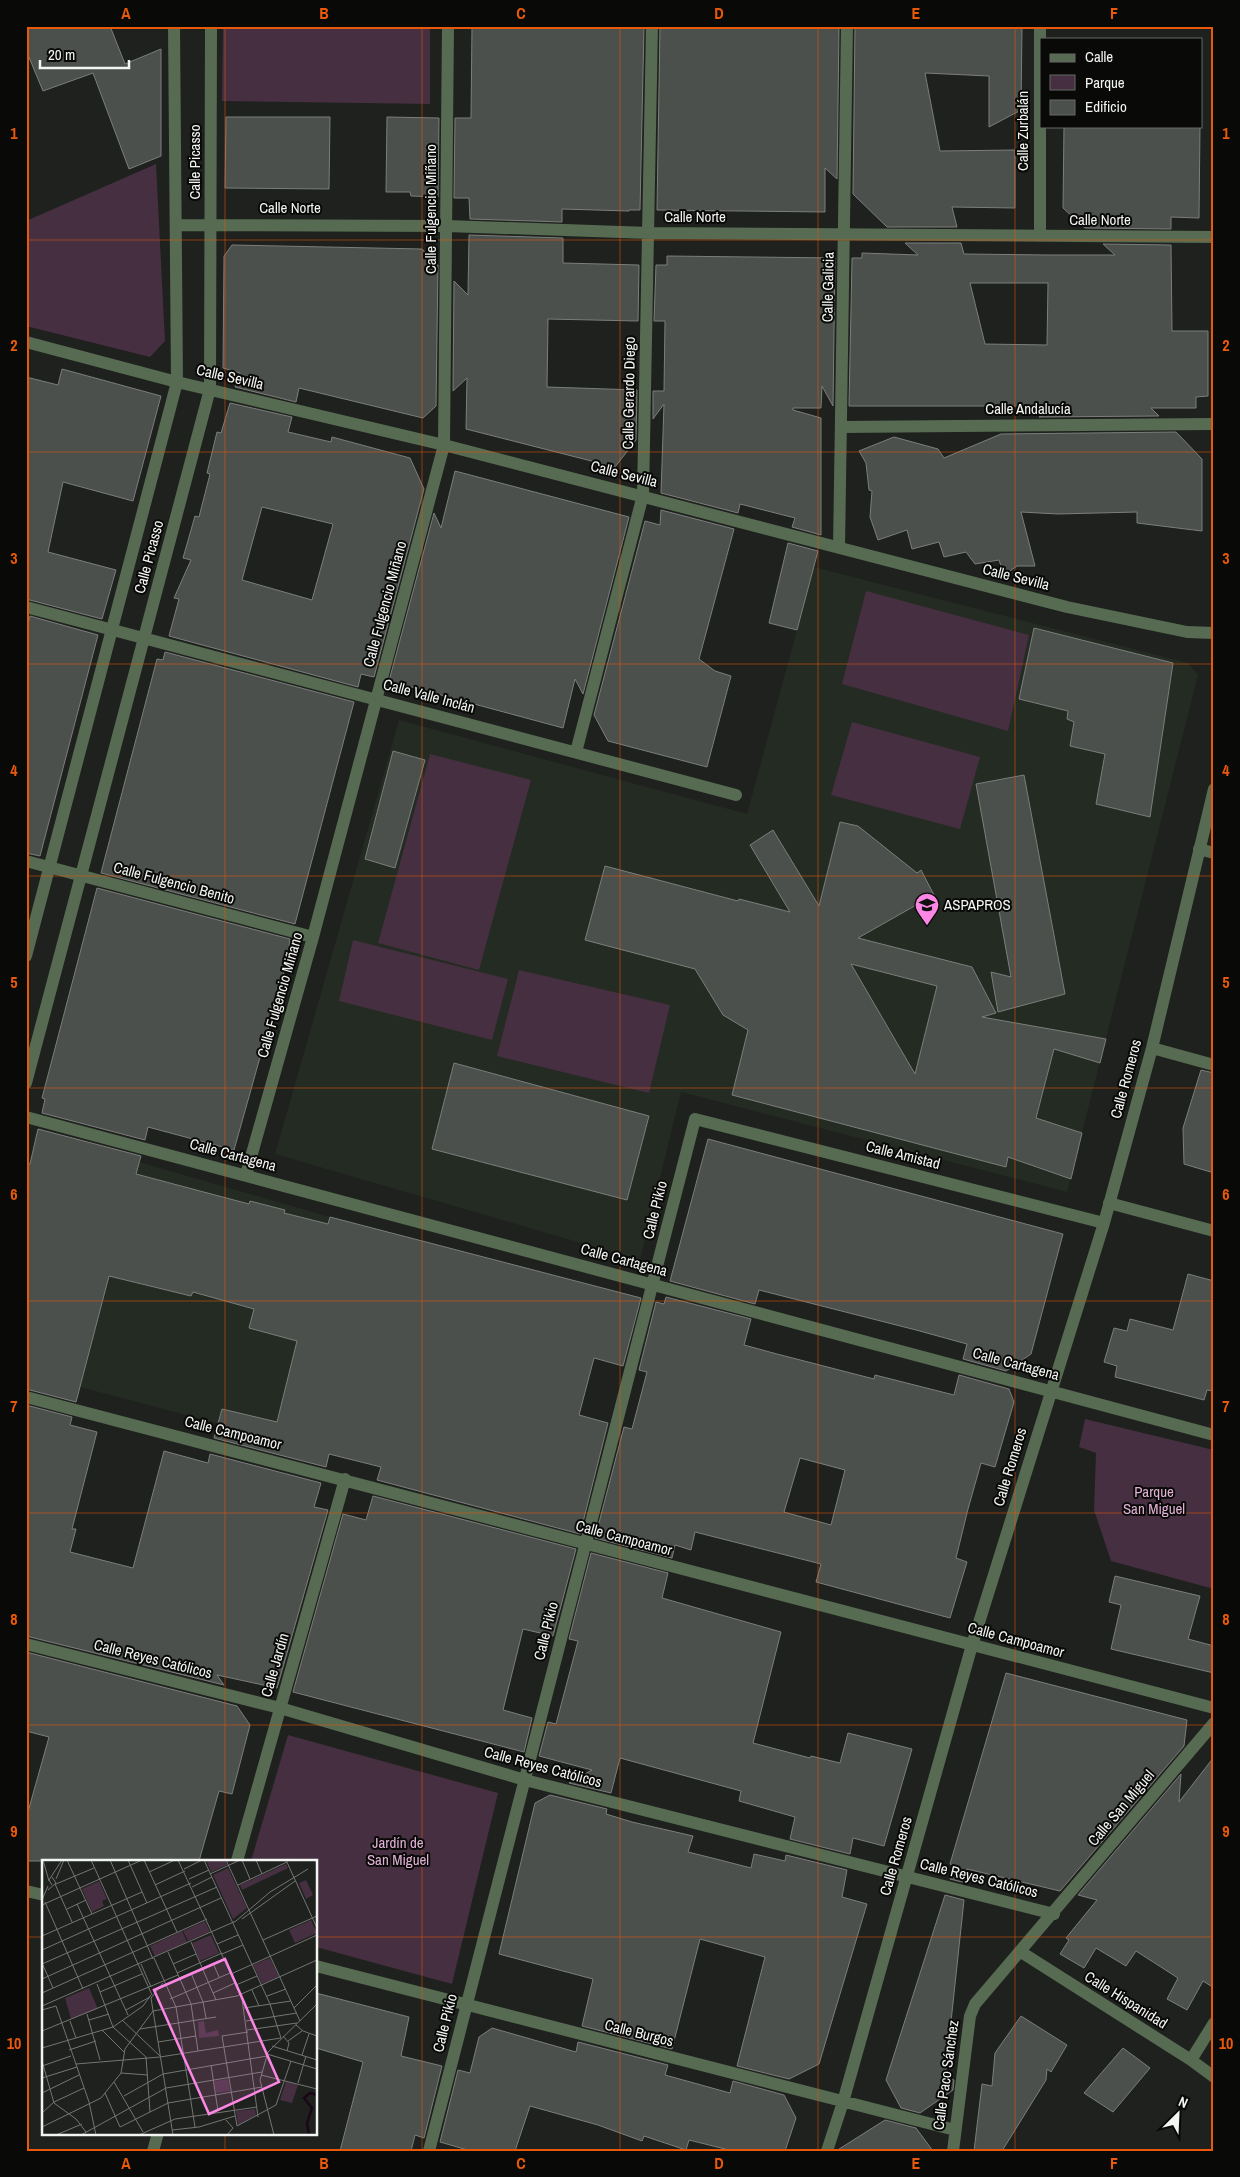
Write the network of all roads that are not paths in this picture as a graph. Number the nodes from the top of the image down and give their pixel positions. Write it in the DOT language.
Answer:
graph roads {
  1 [pos="174,26"];
  2 [pos="211,26"];
  3 [pos="448,26"];
  4 [pos="652,26"];
  5 [pos="847,26"];
  6 [pos="1040,26"];
  7 [pos="211,224"];
  8 [pos="176,225"];
  9 [pos="447,226"];
  10 [pos="649,233"];
  11 [pos="845,234"];
  12 [pos="1040,236"];
  13 [pos="1214,237"];
  14 [pos="26,342"];
  15 [pos="177,382"];
  16 [pos="210,389"];
  17 [pos="1214,424"];
  18 [pos="842,427"];
  19 [pos="444,444"];
  20 [pos="642,495"];
  21 [pos="840,548"];
  22 [pos="26,607"];
  23 [pos="112,630"];
  24 [pos="1214,633"];
  25 [pos="144,638"];
  26 [pos="376,698"];
  27 [pos="576,752"];
  28 [pos="1214,789"];
  29 [pos="736,795"];
  30 [pos="1199,850"];
  31 [pos="1214,854"];
  32 [pos="26,861"];
  33 [pos="50,867"];
  34 [pos="81,875"];
  35 [pos="313,937"];
  36 [pos="26,956"];
  37 [pos="1152,1048"];
  38 [pos="1214,1065"];
  39 [pos="26,1083"];
  40 [pos="26,1117"];
  41 [pos="695,1119"];
  42 [pos="246,1176"];
  43 [pos="1109,1203"];
  44 [pos="1104,1223"];
  45 [pos="1214,1231"];
  46 [pos="652,1285"];
  47 [pos="1051,1391"];
  48 [pos="26,1397"];
  49 [pos="1214,1435"];
  50 [pos="345,1479"];
  51 [pos="585,1545"];
  52 [pos="26,1644"];
  53 [pos="972,1645"];
  54 [pos="280,1708"];
  55 [pos="1214,1708"];
  56 [pos="1214,1723"];
  57 [pos="525,1780"];
  58 [pos="237,1860"];
  59 [pos="907,1877"];
  60 [pos="26,1890"];
  61 [pos="42,1894"];
  62 [pos="1054,1914"];
  63 [pos="1021,1952"];
  64 [pos="318,1967"];
  65 [pos="466,2006"];
  66 [pos="1214,2023"];
  67 [pos="1191,2060"];
  68 [pos="1214,2077"];
  69 [pos="843,2102"];
  70 [pos="955,2130"];
  71 [pos="158,2134"];
  72 [pos="153,2151"];
  73 [pos="429,2151"];
  74 [pos="827,2151"];
  75 [pos="953,2151"];
  1 -- 8 [label="street, Calle Picasso"];
  2 -- 7 [label="street, Calle Picasso"];
  3 -- 9 [label="street, Calle Fulgencio Miñano"];
  4 -- 10 [label="street, Calle Gerardo Diego"];
  5 -- 11 [label="street, Calle Galicia"];
  6 -- 12 [label="street, Calle Zurbalán"];
  7 -- 8 [label="street, Calle Norte"];
  7 -- 9 [label="street, Calle Norte"];
  7 -- 16 [label="street, Calle Picasso"];
  8 -- 15 [label="street, Calle Picasso"];
  9 -- 10 [label="street, Calle Norte"];
  9 -- 19 [label="street, Calle Fulgencio Miñano"];
  10 -- 11 [label="street, Calle Norte"];
  10 -- 20 [label="street, Calle Gerardo Diego"];
  11 -- 12 [label="street, Calle Norte"];
  11 -- 18 [label="street, Calle Galicia"];
  12 -- 13 [label="street, Calle Norte"];
  14 -- 15 [label="street, Calle Sevilla"];
  15 -- 16 [label="street, Calle Sevilla"];
  15 -- 23 [label="street, Calle Picasso"];
  16 -- 19 [label="street, Calle Sevilla"];
  16 -- 25 [label="street, Calle Picasso"];
  17 -- 18 [label="street, Calle Andalucía"];
  18 -- 21 [label="street, Calle Galicia"];
  19 -- 20 [label="street, Calle Sevilla"];
  19 -- 26 [label="street, Calle Fulgencio Miñano"];
  20 -- 21 [label="street, Calle Sevilla"];
  20 -- 27 [label="street, Calle Gerardo Diego"];
  21 -- 24 [label="street, Calle Sevilla"];
  22 -- 23 [label="street, Calle Valle Inclán"];
  23 -- 25 [label="street, Calle Valle Inclán"];
  23 -- 33 [label="street, Calle Picasso"];
  25 -- 26 [label="street, Calle Valle Inclán"];
  25 -- 34 [label="street, Calle Picasso"];
  26 -- 27 [label="street, Calle Valle Inclán"];
  26 -- 35 [label="street, Calle Fulgencio Miñano"];
  27 -- 29 [label="street, Calle Valle Inclán"];
  28 -- 30 [label="street, Calle Romeros"];
  30 -- 31 [label="street"];
  30 -- 37 [label="street, Calle Romeros"];
  32 -- 33 [label="street, Calle Fulgencio Benito"];
  33 -- 34 [label="street, Calle Fulgencio Benito"];
  33 -- 36 [label="street, Calle Picasso"];
  34 -- 35 [label="street, Calle Fulgencio Benito"];
  34 -- 39 [label="street, Calle Picasso"];
  35 -- 42 [label="street, Calle Fulgencio Miñano"];
  37 -- 38 [label="street"];
  37 -- 43 [label="street, Calle Romeros"];
  40 -- 42 [label="street, Calle Cartagena"];
  41 -- 44 [label="street, Calle Amistad"];
  41 -- 46 [label="street, Calle Pikio"];
  42 -- 46 [label="street, Calle Cartagena"];
  43 -- 44 [label="street, Calle Romeros"];
  43 -- 45 [label="street"];
  44 -- 47 [label="street, Calle Romeros"];
  46 -- 47 [label="street, Calle Cartagena"];
  46 -- 51 [label="street, Calle Pikio"];
  47 -- 49 [label="street, Calle Cartagena"];
  47 -- 53 [label="street, Calle Romeros"];
  48 -- 50 [label="street, Calle Campoamor"];
  50 -- 51 [label="street, Calle Campoamor"];
  50 -- 54 [label="street, Calle Jardín"];
  51 -- 53 [label="street, Calle Campoamor"];
  51 -- 57 [label="street, Calle Pikio"];
  52 -- 54 [label="street, Calle Reyes Católicos"];
  53 -- 55 [label="street, Calle Campoamor"];
  53 -- 59 [label="street, Calle Romeros"];
  54 -- 57 [label="street, Calle Reyes Católicos"];
  54 -- 58 [label="street, Calle Jardín"];
  56 -- 62 [label="street, Calle San Miguel"];
  57 -- 59 [label="street, Calle Reyes Católicos"];
  57 -- 65 [label="street, Calle Pikio"];
  59 -- 62 [label="street, Calle Reyes Católicos"];
  59 -- 69 [label="street, Calle Romeros"];
  60 -- 61 [label="street"];
  62 -- 63 [label="street, Calle Paco Sánchez"];
  63 -- 67 [label="street, Calle Hispanidad"];
  63 -- 70 [label="street, Calle Paco Sánchez"];
  64 -- 65 [label="street, Calle Burgos"];
  65 -- 69 [label="street, Calle Burgos"];
  65 -- 73 [label="street, Calle Pikio"];
  66 -- 67 [label="street"];
  67 -- 68 [label="street, Calle Hispanidad"];
  69 -- 70 [label="street, Calle Burgos"];
  69 -- 74 [label="street, Calle Romeros"];
  70 -- 75 [label="street, Calle Paco Sánchez"];
  71 -- 72 [label="street"];
}
